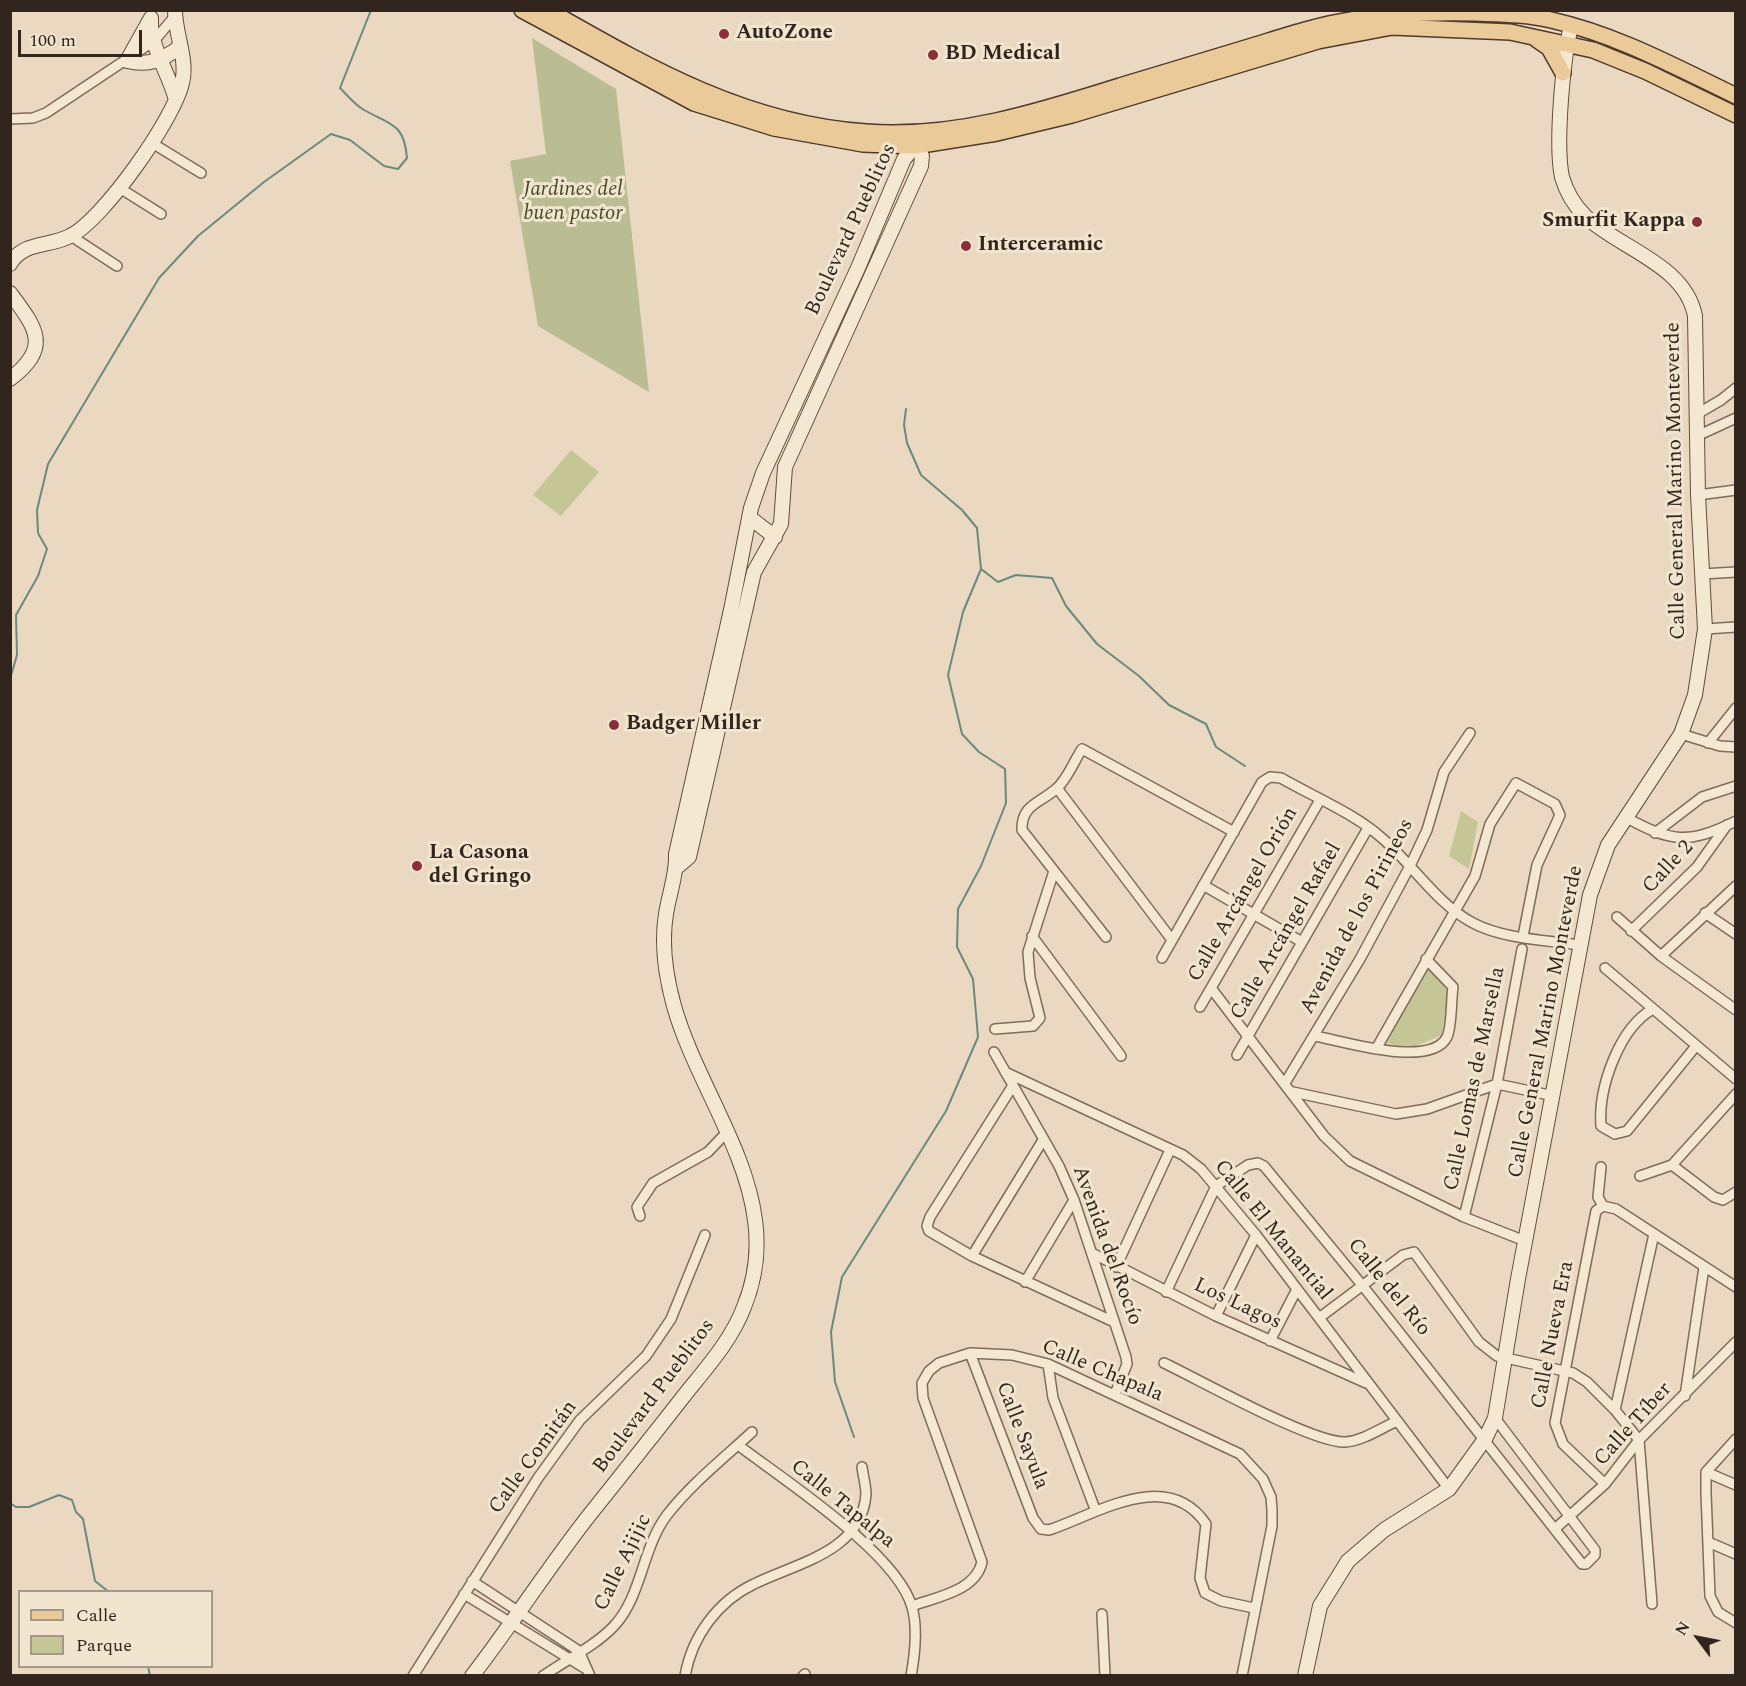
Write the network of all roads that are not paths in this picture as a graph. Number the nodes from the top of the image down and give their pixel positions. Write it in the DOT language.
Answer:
graph roads {
  1 [pos="522,10"];
  2 [pos="550,11"];
  3 [pos="1486,12"];
  4 [pos="175,13"];
  5 [pos="152,14"];
  6 [pos="1571,26"];
  7 [pos="1490,30"];
  8 [pos="1532,36"];
  9 [pos="154,41"];
  10 [pos="1567,44"];
  11 [pos="180,47"];
  12 [pos="1593,50"];
  13 [pos="162,60"];
  14 [pos="122,63"];
  15 [pos="1563,73"];
  16 [pos="1736,96"];
  17 [pos="176,100"];
  18 [pos="1736,115"];
  19 [pos="10,119"];
  20 [pos="938,131"];
  21 [pos="897,133"];
  22 [pos="152,143"];
  23 [pos="915,146"];
  24 [pos="201,173"];
  25 [pos="118,187"];
  26 [pos="161,214"];
  27 [pos="71,236"];
  28 [pos="10,264"];
  29 [pos="117,266"];
  30 [pos="858,268"];
  31 [pos="871,275"];
  32 [pos="10,293"];
  33 [pos="839,307"];
  34 [pos="854,313"];
  35 [pos="10,379"];
  36 [pos="1736,388"];
  37 [pos="1697,414"];
  38 [pos="1736,418"];
  39 [pos="1697,436"];
  40 [pos="1736,490"];
  41 [pos="1698,495"];
  42 [pos="749,517"];
  43 [pos="775,537"];
  44 [pos="1736,572"];
  45 [pos="1702,574"];
  46 [pos="1736,627"];
  47 [pos="1705,629"];
  48 [pos="711,702"];
  49 [pos="726,705"];
  50 [pos="1736,708"];
  51 [pos="1470,732"];
  52 [pos="1681,734"];
  53 [pos="1708,743"];
  54 [pos="1736,747"];
  55 [pos="1736,786"];
  56 [pos="1057,788"];
  57 [pos="1320,800"];
  58 [pos="1625,817"];
  59 [pos="1731,823"];
  60 [pos="1368,828"];
  61 [pos="1233,832"];
  62 [pos="1655,833"];
  63 [pos="1410,866"];
  64 [pos="676,868"];
  65 [pos="1054,871"];
  66 [pos="1203,885"];
  67 [pos="1736,886"];
  68 [pos="1456,910"];
  69 [pos="1706,913"];
  70 [pos="1254,914"];
  71 [pos="1617,917"];
  72 [pos="1631,931"];
  73 [pos="1736,934"];
  74 [pos="1032,936"];
  75 [pos="1523,936"];
  76 [pos="1106,938"];
  77 [pos="1172,940"];
  78 [pos="1302,942"];
  79 [pos="1580,945"];
  80 [pos="1522,949"];
  81 [pos="1661,956"];
  82 [pos="1162,958"];
  83 [pos="1426,959"];
  84 [pos="1605,968"];
  85 [pos="1211,988"];
  86 [pos="1200,1007"];
  87 [pos="1653,1009"];
  88 [pos="1736,1010"];
  89 [pos="995,1029"];
  90 [pos="1249,1035"];
  91 [pos="1315,1036"];
  92 [pos="1696,1046"];
  93 [pos="1376,1049"];
  94 [pos="994,1052"];
  95 [pos="1237,1055"];
  96 [pos="1121,1056"];
  97 [pos="1005,1072"];
  98 [pos="1736,1079"];
  99 [pos="1285,1083"];
  100 [pos="1497,1084"];
  101 [pos="1012,1087"];
  102 [pos="1293,1092"];
  103 [pos="1736,1094"];
  104 [pos="1554,1096"];
  105 [pos="726,1133"];
  106 [pos="1042,1140"];
  107 [pos="1170,1150"];
  108 [pos="1672,1165"];
  109 [pos="1602,1167"];
  110 [pos="1640,1176"];
  111 [pos="1216,1186"];
  112 [pos="1736,1191"];
  113 [pos="1074,1200"];
  114 [pos="1600,1208"];
  115 [pos="640,1216"];
  116 [pos="1464,1217"];
  117 [pos="1654,1233"];
  118 [pos="705,1235"];
  119 [pos="1256,1235"];
  120 [pos="1525,1241"];
  121 [pos="1092,1253"];
  122 [pos="972,1256"];
  123 [pos="1116,1267"];
  124 [pos="1704,1267"];
  125 [pos="1024,1282"];
  126 [pos="1362,1285"];
  127 [pos="1736,1287"];
  128 [pos="1297,1289"];
  129 [pos="1166,1292"];
  130 [pos="1216,1316"];
  131 [pos="1319,1318"];
  132 [pos="1114,1322"];
  133 [pos="1270,1341"];
  134 [pos="1736,1342"];
  135 [pos="970,1353"];
  136 [pos="1504,1358"];
  137 [pos="1164,1363"];
  138 [pos="1048,1364"];
  139 [pos="1564,1369"];
  140 [pos="1369,1385"];
  141 [pos="1115,1394"];
  142 [pos="1685,1396"];
  143 [pos="1615,1410"];
  144 [pos="1495,1418"];
  145 [pos="1395,1422"];
  146 [pos="752,1432"];
  147 [pos="1485,1439"];
  148 [pos="1736,1439"];
  149 [pos="1640,1440"];
  150 [pos="738,1445"];
  151 [pos="862,1467"];
  152 [pos="1706,1472"];
  153 [pos="1605,1484"];
  154 [pos="1736,1485"];
  155 [pos="1449,1489"];
  156 [pos="1095,1509"];
  157 [pos="1572,1516"];
  158 [pos="1556,1528"];
  159 [pos="851,1532"];
  160 [pos="1708,1542"];
  161 [pos="1736,1554"];
  162 [pos="472,1581"];
  163 [pos="464,1594"];
  164 [pos="1652,1604"];
  165 [pos="912,1606"];
  166 [pos="1254,1608"];
  167 [pos="518,1611"];
  168 [pos="1102,1614"];
  169 [pos="509,1623"];
  170 [pos="1736,1623"];
  171 [pos="573,1655"];
  172 [pos="588,1672"];
  173 [pos="412,1676"];
  174 [pos="472,1676"];
  175 [pos="543,1676"];
  176 [pos="685,1676"];
  177 [pos="911,1676"];
  178 [pos="1105,1676"];
  179 [pos="1242,1676"];
  180 [pos="1305,1676"];
  1 -- 23 [label="main road"];
  2 -- 21 [label="main road"];
  3 -- 6 [label="main road"];
  3 -- 7 [label="street"];
  3 -- 20 [label="main road"];
  4 -- 9 [label="street"];
  4 -- 11 [label="street"];
  5 -- 9 [label="street"];
  5 -- 14 [label="street"];
  6 -- 10 [label="street, Calle General Marino Monteverde"];
  6 -- 16 [label="main road"];
  7 -- 8 [label="main road"];
  7 -- 23 [label="main road"];
  8 -- 10 [label="main road"];
  8 -- 15 [label="main road"];
  9 -- 13 [label="street"];
  9 -- 14 [label="street"];
  10 -- 12 [label="main road"];
  10 -- 15 [label="street, Calle General Marino Monteverde"];
  11 -- 13 [label="street"];
  11 -- 17 [label="street"];
  12 -- 15 [label="main road"];
  12 -- 18 [label="main road"];
  13 -- 14 [label="street"];
  13 -- 17 [label="street"];
  14 -- 19 [label="street"];
  15 -- 37 [label="street, Calle General Marino Monteverde"];
  17 -- 22 [label="street"];
  20 -- 21 [label="main road"];
  20 -- 23 [label="main road"];
  21 -- 23 [label="main road"];
  22 -- 24 [label="street"];
  22 -- 25 [label="street"];
  23 -- 30 [label="street, Boulevard Pueblitos"];
  23 -- 31 [label="street, Boulevard Pueblitos"];
  25 -- 26 [label="street"];
  25 -- 27 [label="street"];
  27 -- 28 [label="street"];
  27 -- 29 [label="street"];
  30 -- 31 [label="street"];
  30 -- 33 [label="street, Boulevard Pueblitos"];
  31 -- 34 [label="street, Boulevard Pueblitos"];
  32 -- 35 [label="street"];
  33 -- 34 [label="street"];
  33 -- 42 [label="street, Boulevard Pueblitos"];
  34 -- 43 [label="street, Boulevard Pueblitos"];
  36 -- 37 [label="street"];
  37 -- 39 [label="street, Calle General Marino Monteverde"];
  38 -- 39 [label="street"];
  39 -- 41 [label="street, Calle General Marino Monteverde"];
  40 -- 41 [label="street"];
  41 -- 45 [label="street, Calle General Marino Monteverde"];
  42 -- 43 [label="street"];
  42 -- 48 [label="street, Boulevard Pueblitos"];
  43 -- 49 [label="street, Boulevard Pueblitos"];
  44 -- 45 [label="street"];
  45 -- 47 [label="street, Calle General Marino Monteverde"];
  46 -- 47 [label="street"];
  47 -- 52 [label="street, Calle General Marino Monteverde"];
  48 -- 49 [label="street"];
  48 -- 64 [label="street, Boulevard Pueblitos"];
  49 -- 64 [label="street, Boulevard Pueblitos"];
  50 -- 53 [label="street"];
  51 -- 63 [label="street, Avenida de los Pirineos"];
  52 -- 53 [label="street"];
  52 -- 58 [label="street, Calle General Marino Monteverde"];
  53 -- 54 [label="street"];
  55 -- 62 [label="street"];
  56 -- 61 [label="street"];
  56 -- 65 [label="street"];
  56 -- 77 [label="street"];
  57 -- 60 [label="street"];
  57 -- 61 [label="street"];
  57 -- 70 [label="street, Calle Arcángel Orión"];
  58 -- 62 [label="street"];
  58 -- 79 [label="street, Calle General Marino Monteverde"];
  59 -- 62 [label="street"];
  59 -- 72 [label="street, Calle 2"];
  60 -- 63 [label="street"];
  60 -- 78 [label="street, Calle Arcángel Rafael"];
  61 -- 66 [label="street"];
  63 -- 68 [label="street"];
  63 -- 91 [label="street, Avenida de los Pirineos"];
  64 -- 105 [label="street, Boulevard Pueblitos"];
  65 -- 74 [label="street"];
  65 -- 76 [label="street"];
  66 -- 70 [label="street"];
  66 -- 77 [label="street"];
  67 -- 69 [label="street"];
  68 -- 75 [label="street"];
  68 -- 75 [label="street"];
  68 -- 83 [label="street"];
  69 -- 73 [label="street"];
  69 -- 81 [label="street"];
  70 -- 78 [label="street"];
  70 -- 85 [label="street, Calle Arcángel Orión"];
  71 -- 72 [label="street"];
  72 -- 81 [label="street"];
  74 -- 89 [label="street"];
  74 -- 96 [label="street"];
  75 -- 79 [label="street"];
  77 -- 82 [label="street"];
  78 -- 90 [label="street, Calle Arcángel Rafael"];
  79 -- 104 [label="street, Calle General Marino Monteverde"];
  80 -- 100 [label="street, Calle Lomas de Marsella"];
  81 -- 88 [label="street"];
  83 -- 93 [label="street"];
  83 -- 93 [label="street"];
  84 -- 87 [label="street"];
  85 -- 86 [label="street, Calle Arcángel Orión"];
  85 -- 90 [label="street"];
  87 -- 92 [label="street"];
  87 -- 92 [label="street"];
  90 -- 95 [label="street, Calle Arcángel Rafael"];
  90 -- 99 [label="street"];
  91 -- 93 [label="street"];
  91 -- 99 [label="street, Avenida de los Pirineos"];
  92 -- 98 [label="street"];
  94 -- 97 [label="street, Avenida del Rocío"];
  97 -- 101 [label="street, Avenida del Rocío"];
  97 -- 107 [label="street, Calle El Manantial"];
  99 -- 102 [label="street"];
  100 -- 102 [label="street"];
  100 -- 104 [label="street"];
  100 -- 116 [label="street, Calle Lomas de Marsella"];
  101 -- 106 [label="street, Avenida del Rocío"];
  101 -- 122 [label="street"];
  102 -- 116 [label="street"];
  103 -- 108 [label="street"];
  104 -- 120 [label="street, Calle General Marino Monteverde"];
  105 -- 115 [label="street"];
  105 -- 167 [label="street, Boulevard Pueblitos"];
  106 -- 113 [label="street, Avenida del Rocío"];
  106 -- 122 [label="street"];
  107 -- 111 [label="street, Calle El Manantial"];
  107 -- 123 [label="street"];
  108 -- 110 [label="street"];
  108 -- 112 [label="street"];
  109 -- 114 [label="street, Calle Nueva Era"];
  111 -- 119 [label="street, Calle El Manantial"];
  111 -- 126 [label="street, Calle del Río"];
  111 -- 129 [label="street"];
  113 -- 121 [label="street, Avenida del Rocío"];
  113 -- 125 [label="street"];
  114 -- 117 [label="street"];
  114 -- 139 [label="street, Calle Nueva Era"];
  116 -- 120 [label="street"];
  117 -- 124 [label="street"];
  117 -- 143 [label="street"];
  118 -- 162 [label="street, Calle Comitán"];
  119 -- 128 [label="street, Calle El Manantial"];
  119 -- 130 [label="street"];
  120 -- 136 [label="street, Calle General Marino Monteverde"];
  121 -- 123 [label="street, Los Lagos"];
  121 -- 132 [label="street, Avenida del Rocío"];
  122 -- 125 [label="street"];
  123 -- 129 [label="street, Los Lagos"];
  124 -- 127 [label="street"];
  124 -- 142 [label="street"];
  125 -- 132 [label="street"];
  126 -- 131 [label="street"];
  126 -- 136 [label="street"];
  126 -- 147 [label="street, Calle del Río"];
  128 -- 131 [label="street, Calle El Manantial"];
  128 -- 133 [label="street"];
  129 -- 130 [label="street, Los Lagos"];
  130 -- 133 [label="street, Los Lagos"];
  131 -- 140 [label="street, Calle El Manantial"];
  132 -- 141 [label="street, Avenida del Rocío"];
  133 -- 140 [label="street, Los Lagos"];
  134 -- 142 [label="street, Calle Tíber"];
  135 -- 138 [label="street, Calle Chapala"];
  135 -- 156 [label="street, Calle Sayula"];
  135 -- 165 [label="street, Calle Chapala"];
  136 -- 139 [label="street"];
  136 -- 144 [label="street, Calle General Marino Monteverde"];
  137 -- 145 [label="street"];
  138 -- 141 [label="street, Calle Chapala"];
  138 -- 156 [label="street"];
  139 -- 143 [label="street"];
  139 -- 153 [label="street, Calle Nueva Era"];
  140 -- 145 [label="street, Calle El Manantial"];
  141 -- 166 [label="street, Calle Chapala"];
  142 -- 149 [label="street, Calle Tíber"];
  143 -- 149 [label="street"];
  144 -- 147 [label="street, Calle General Marino Monteverde"];
  144 -- 157 [label="street"];
  145 -- 155 [label="street, Calle El Manantial"];
  146 -- 150 [label="street, Calle Ajijic"];
  147 -- 155 [label="street, Calle General Marino Monteverde"];
  147 -- 158 [label="street, Calle del Río"];
  148 -- 152 [label="street"];
  149 -- 153 [label="street, Calle Tíber"];
  149 -- 164 [label="street"];
  150 -- 159 [label="street, Calle Tapalpa"];
  150 -- 171 [label="street, Calle Ajijic"];
  151 -- 159 [label="street"];
  152 -- 154 [label="street"];
  152 -- 160 [label="street"];
  153 -- 157 [label="street, Calle Tíber"];
  155 -- 180 [label="street, Calle General Marino Monteverde"];
  156 -- 166 [label="street"];
  157 -- 158 [label="street, Calle Tíber"];
  157 -- 158 [label="street, Calle del Río"];
  159 -- 165 [label="street, Calle Tapalpa"];
  159 -- 176 [label="street"];
  160 -- 161 [label="street"];
  160 -- 170 [label="street"];
  162 -- 163 [label="street, Calle Comitán"];
  162 -- 167 [label="street"];
  163 -- 169 [label="street"];
  163 -- 173 [label="street, Calle Comitán"];
  165 -- 177 [label="street, Calle Tapalpa"];
  166 -- 179 [label="street, Calle Chapala"];
  167 -- 169 [label="street, Boulevard Pueblitos"];
  167 -- 171 [label="street"];
  168 -- 178 [label="street"];
  169 -- 171 [label="street"];
  169 -- 174 [label="street, Boulevard Pueblitos"];
  171 -- 172 [label="street"];
  171 -- 172 [label="street"];
  171 -- 175 [label="street, Calle Ajijic"];
}
